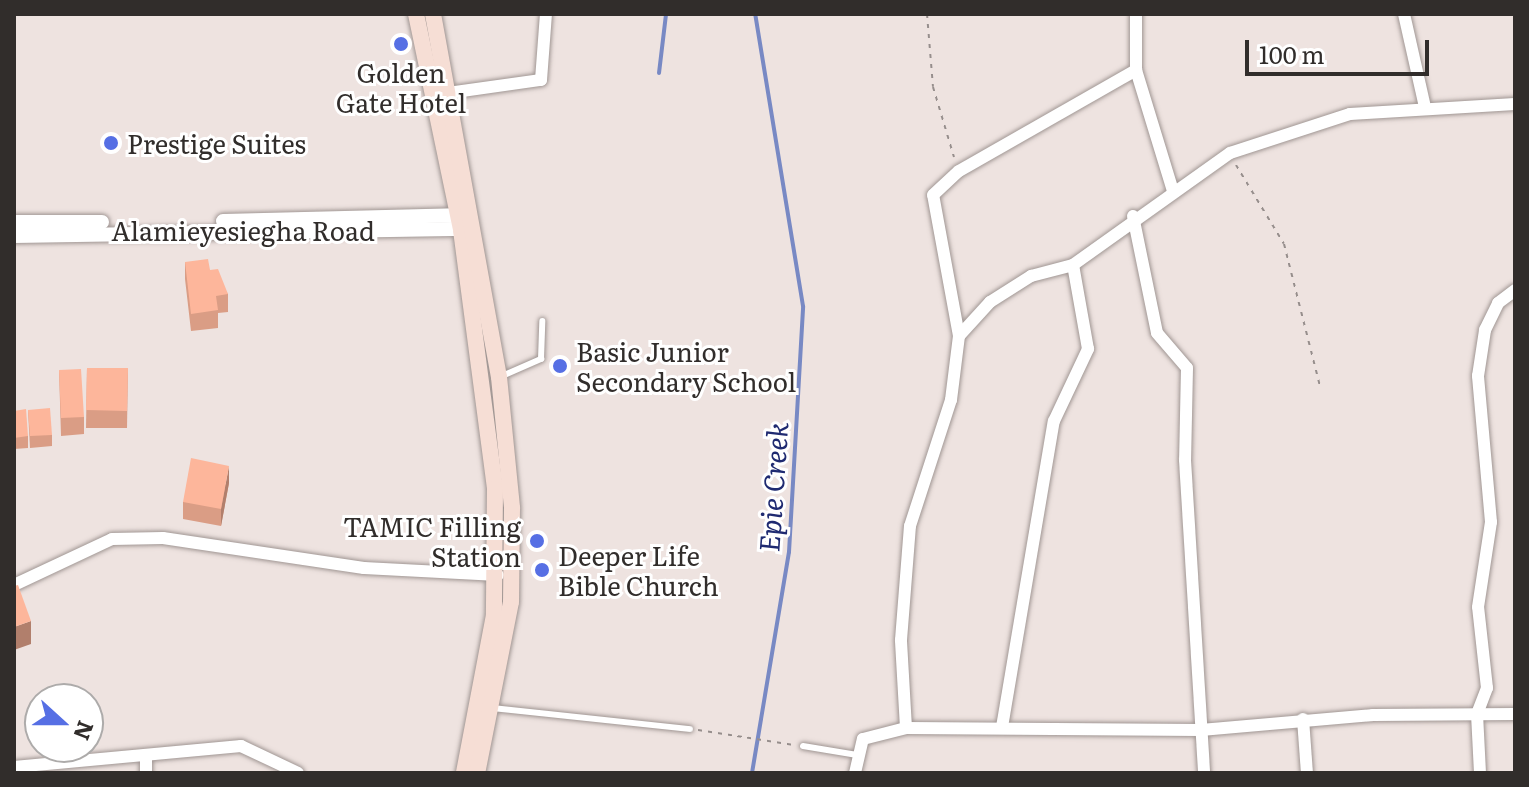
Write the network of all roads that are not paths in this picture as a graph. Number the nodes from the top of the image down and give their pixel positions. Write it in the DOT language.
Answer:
graph roads {
  1 [pos="416,14"];
  2 [pos="433,14"];
  3 [pos="546,14"];
  4 [pos="1136,14"];
  5 [pos="1404,14"];
  6 [pos="1136,70"];
  7 [pos="448,93"];
  8 [pos="1515,104"];
  9 [pos="1425,107"];
  10 [pos="1173,191"];
  11 [pos="1133,216"];
  12 [pos="14,222"];
  13 [pos="465,222"];
  14 [pos="14,236"];
  15 [pos="1073,265"];
  16 [pos="1515,290"];
  17 [pos="542,321"];
  18 [pos="959,336"];
  19 [pos="499,377"];
  20 [pos="498,575"];
  21 [pos="14,585"];
  22 [pos="493,708"];
  23 [pos="1477,714"];
  24 [pos="1515,714"];
  25 [pos="1303,719"];
  26 [pos="1002,727"];
  27 [pos="906,728"];
  28 [pos="690,729"];
  29 [pos="1201,730"];
  30 [pos="803,746"];
  31 [pos="857,755"];
  32 [pos="146,756"];
  33 [pos="14,767"];
  34 [pos="146,773"];
  35 [pos="298,773"];
  36 [pos="464,773"];
  37 [pos="477,773"];
  38 [pos="855,773"];
  39 [pos="1204,773"];
  40 [pos="1307,773"];
  41 [pos="1480,773"];
  1 -- 13 [label="main road"];
  2 -- 7 [label="main road"];
  3 -- 7 [label="street"];
  4 -- 6 [label="street"];
  5 -- 9 [label="street"];
  6 -- 10 [label="street"];
  6 -- 18 [label="street"];
  7 -- 13 [label="main road"];
  8 -- 9 [label="street"];
  9 -- 10 [label="street"];
  10 -- 11 [label="street"];
  11 -- 15 [label="street"];
  11 -- 29 [label="street"];
  12 -- 13 [label="street, Alamieyesiegha Road"];
  13 -- 14 [label="street, Alamieyesiegha Road"];
  13 -- 19 [label="main road"];
  13 -- 20 [label="main road"];
  15 -- 18 [label="street"];
  15 -- 26 [label="street"];
  16 -- 23 [label="street"];
  17 -- 19 [label="lane"];
  18 -- 27 [label="street"];
  19 -- 22 [label="main road"];
  20 -- 21 [label="street"];
  20 -- 36 [label="main road"];
  22 -- 28 [label="lane"];
  22 -- 37 [label="main road"];
  23 -- 24 [label="street"];
  23 -- 25 [label="street"];
  23 -- 41 [label="street"];
  25 -- 29 [label="street"];
  25 -- 40 [label="street"];
  26 -- 27 [label="street"];
  26 -- 29 [label="street"];
  27 -- 31 [label="street"];
  29 -- 39 [label="street"];
  30 -- 31 [label="lane"];
  31 -- 38 [label="street"];
  32 -- 33 [label="street"];
  32 -- 34 [label="street"];
  32 -- 35 [label="street"];
}
